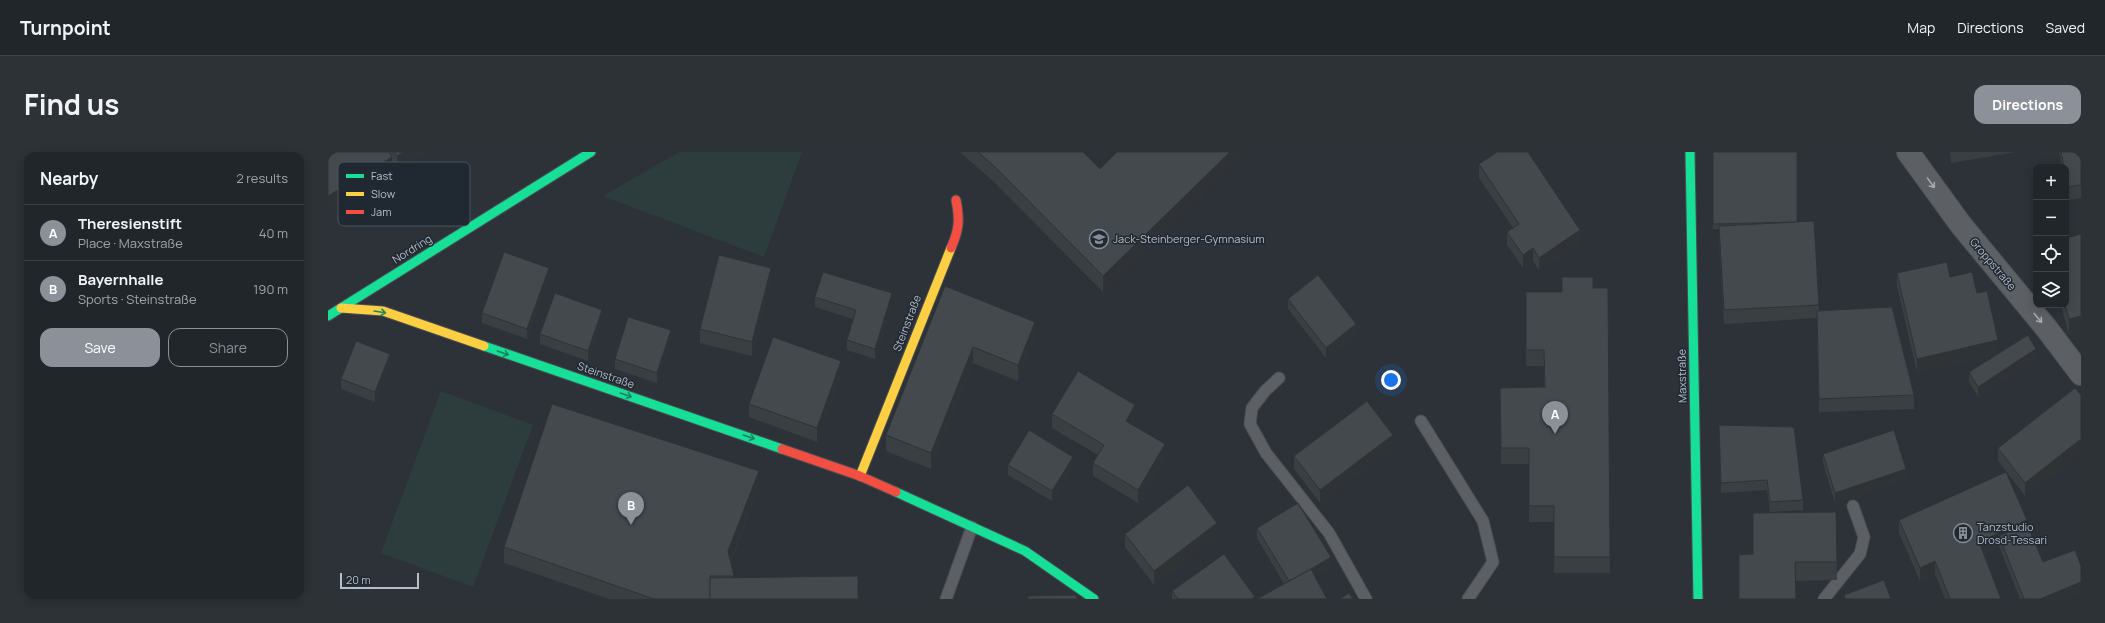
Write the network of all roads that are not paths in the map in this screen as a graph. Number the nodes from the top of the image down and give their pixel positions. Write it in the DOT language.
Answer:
graph roads {
  1 [pos="591,152"];
  2 [pos="1690,152"];
  3 [pos="1908,152"];
  4 [pos="956,200"];
  5 [pos="341,308"];
  6 [pos="328,316"];
  7 [pos="2081,374"];
  8 [pos="1279,378"];
  9 [pos="1421,421"];
  10 [pos="860,476"];
  11 [pos="1853,506"];
  12 [pos="972,527"];
  13 [pos="946,599"];
  14 [pos="1094,599"];
  15 [pos="1366,599"];
  16 [pos="1468,599"];
  17 [pos="1698,599"];
  18 [pos="1824,599"];
  1 -- 5 [label="street, Nordring"];
  2 -- 17 [label="street, Maxstraße"];
  3 -- 7 [label="street, Groppstraße, one-way"];
  4 -- 10 [label="street, Steinstraße"];
  5 -- 6 [label="street, Nordring"];
  5 -- 10 [label="street, Steinstraße, one-way"];
  8 -- 15 [label="lane"];
  9 -- 16 [label="lane"];
  10 -- 12 [label="street, Steinstraße"];
  11 -- 18 [label="lane"];
  12 -- 13 [label="lane"];
  12 -- 14 [label="street, Steinstraße"];
}
